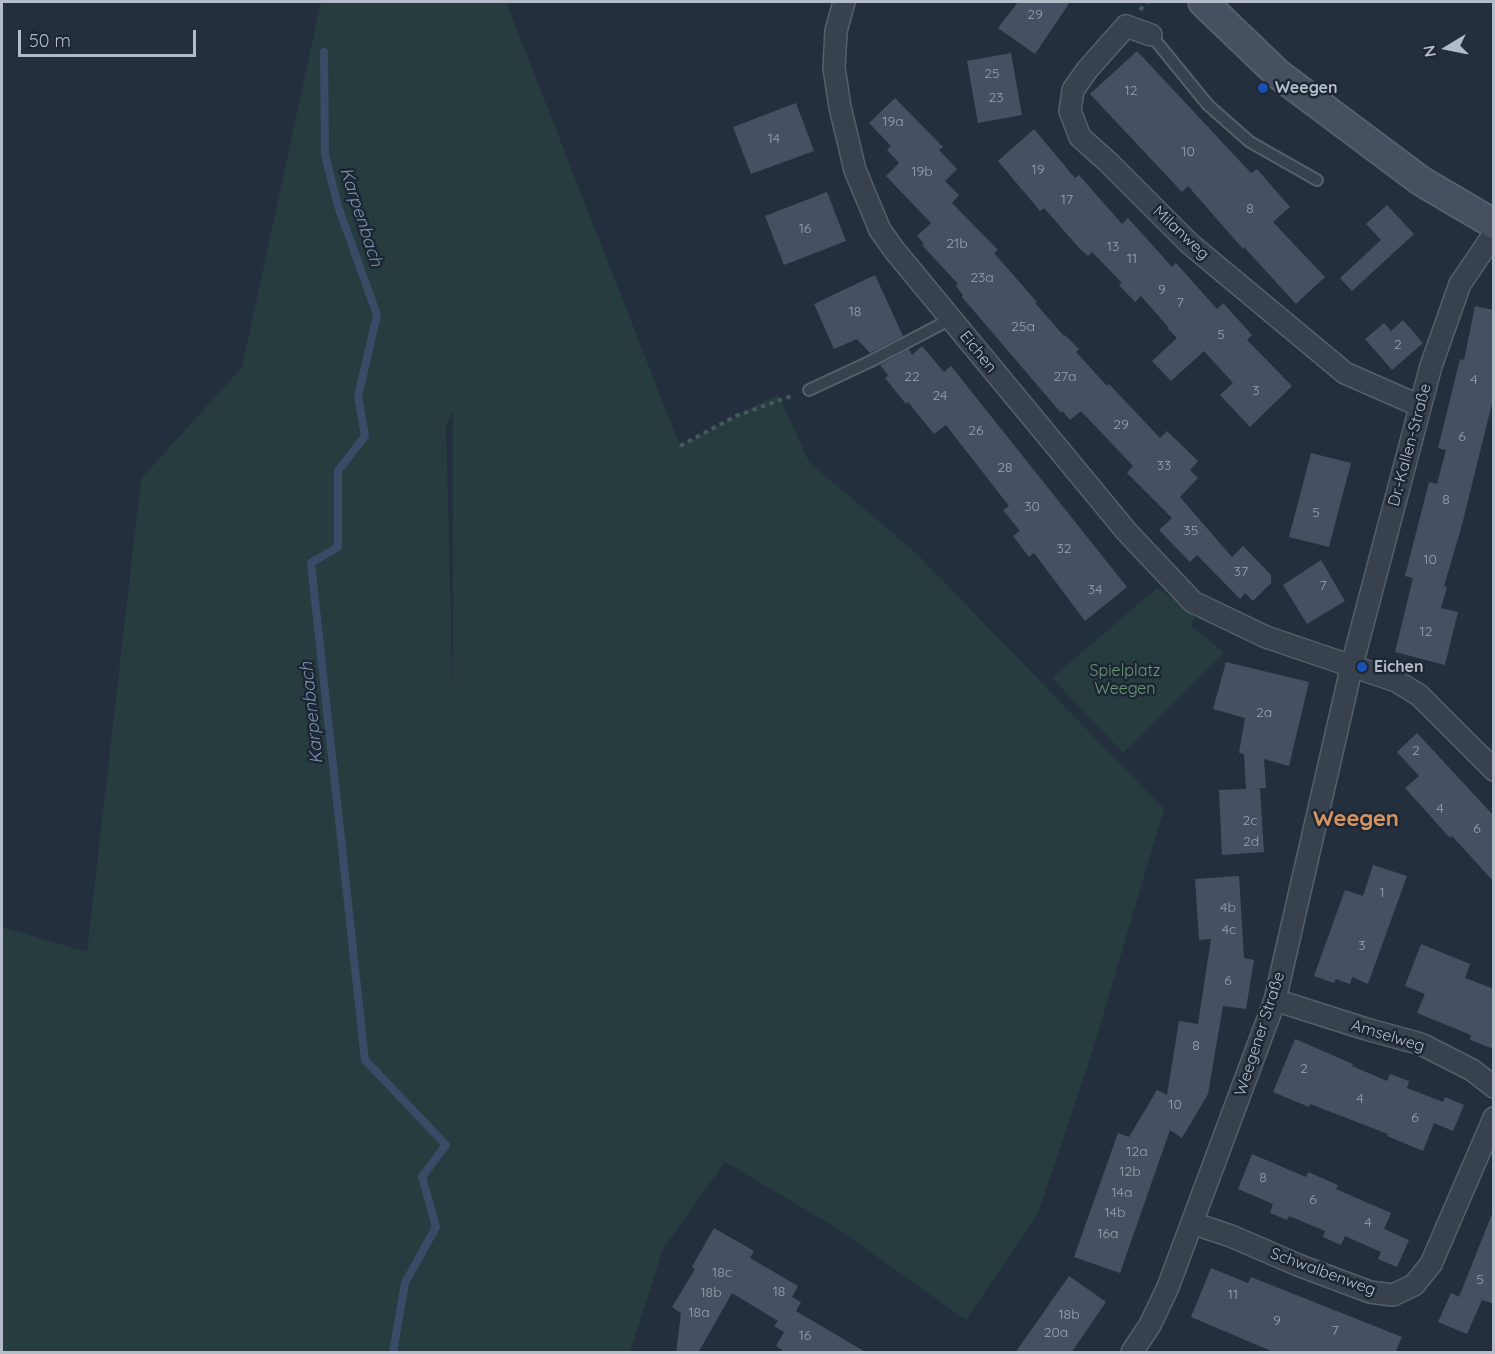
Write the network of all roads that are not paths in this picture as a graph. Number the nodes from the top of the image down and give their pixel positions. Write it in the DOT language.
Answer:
graph roads {
  1 [pos="844,2"];
  2 [pos="1203,2"];
  3 [pos="1151,35"];
  4 [pos="1317,180"];
  5 [pos="1494,224"];
  6 [pos="1494,234"];
  7 [pos="951,319"];
  8 [pos="809,390"];
  9 [pos="1420,406"];
  10 [pos="1352,665"];
  11 [pos="1494,770"];
  12 [pos="1275,1000"];
  13 [pos="1494,1087"];
  14 [pos="1494,1118"];
  15 [pos="1192,1223"];
  16 [pos="1132,1353"];
  1 -- 7 [label="street, Eichen"];
  2 -- 5 [label="street"];
  3 -- 4 [label="lane"];
  3 -- 9 [label="street, Milanweg"];
  6 -- 9 [label="street, Dr.-Kallen-Straße"];
  7 -- 8 [label="lane"];
  7 -- 10 [label="street, Eichen"];
  9 -- 10 [label="street, Dr.-Kallen-Straße"];
  10 -- 11 [label="street, Eichen"];
  10 -- 12 [label="street, Weegener Straße"];
  12 -- 13 [label="street, Amselweg"];
  12 -- 15 [label="street, Weegener Straße"];
  14 -- 15 [label="street, Schwalbenweg"];
  15 -- 16 [label="street, Weegener Straße"];
}
